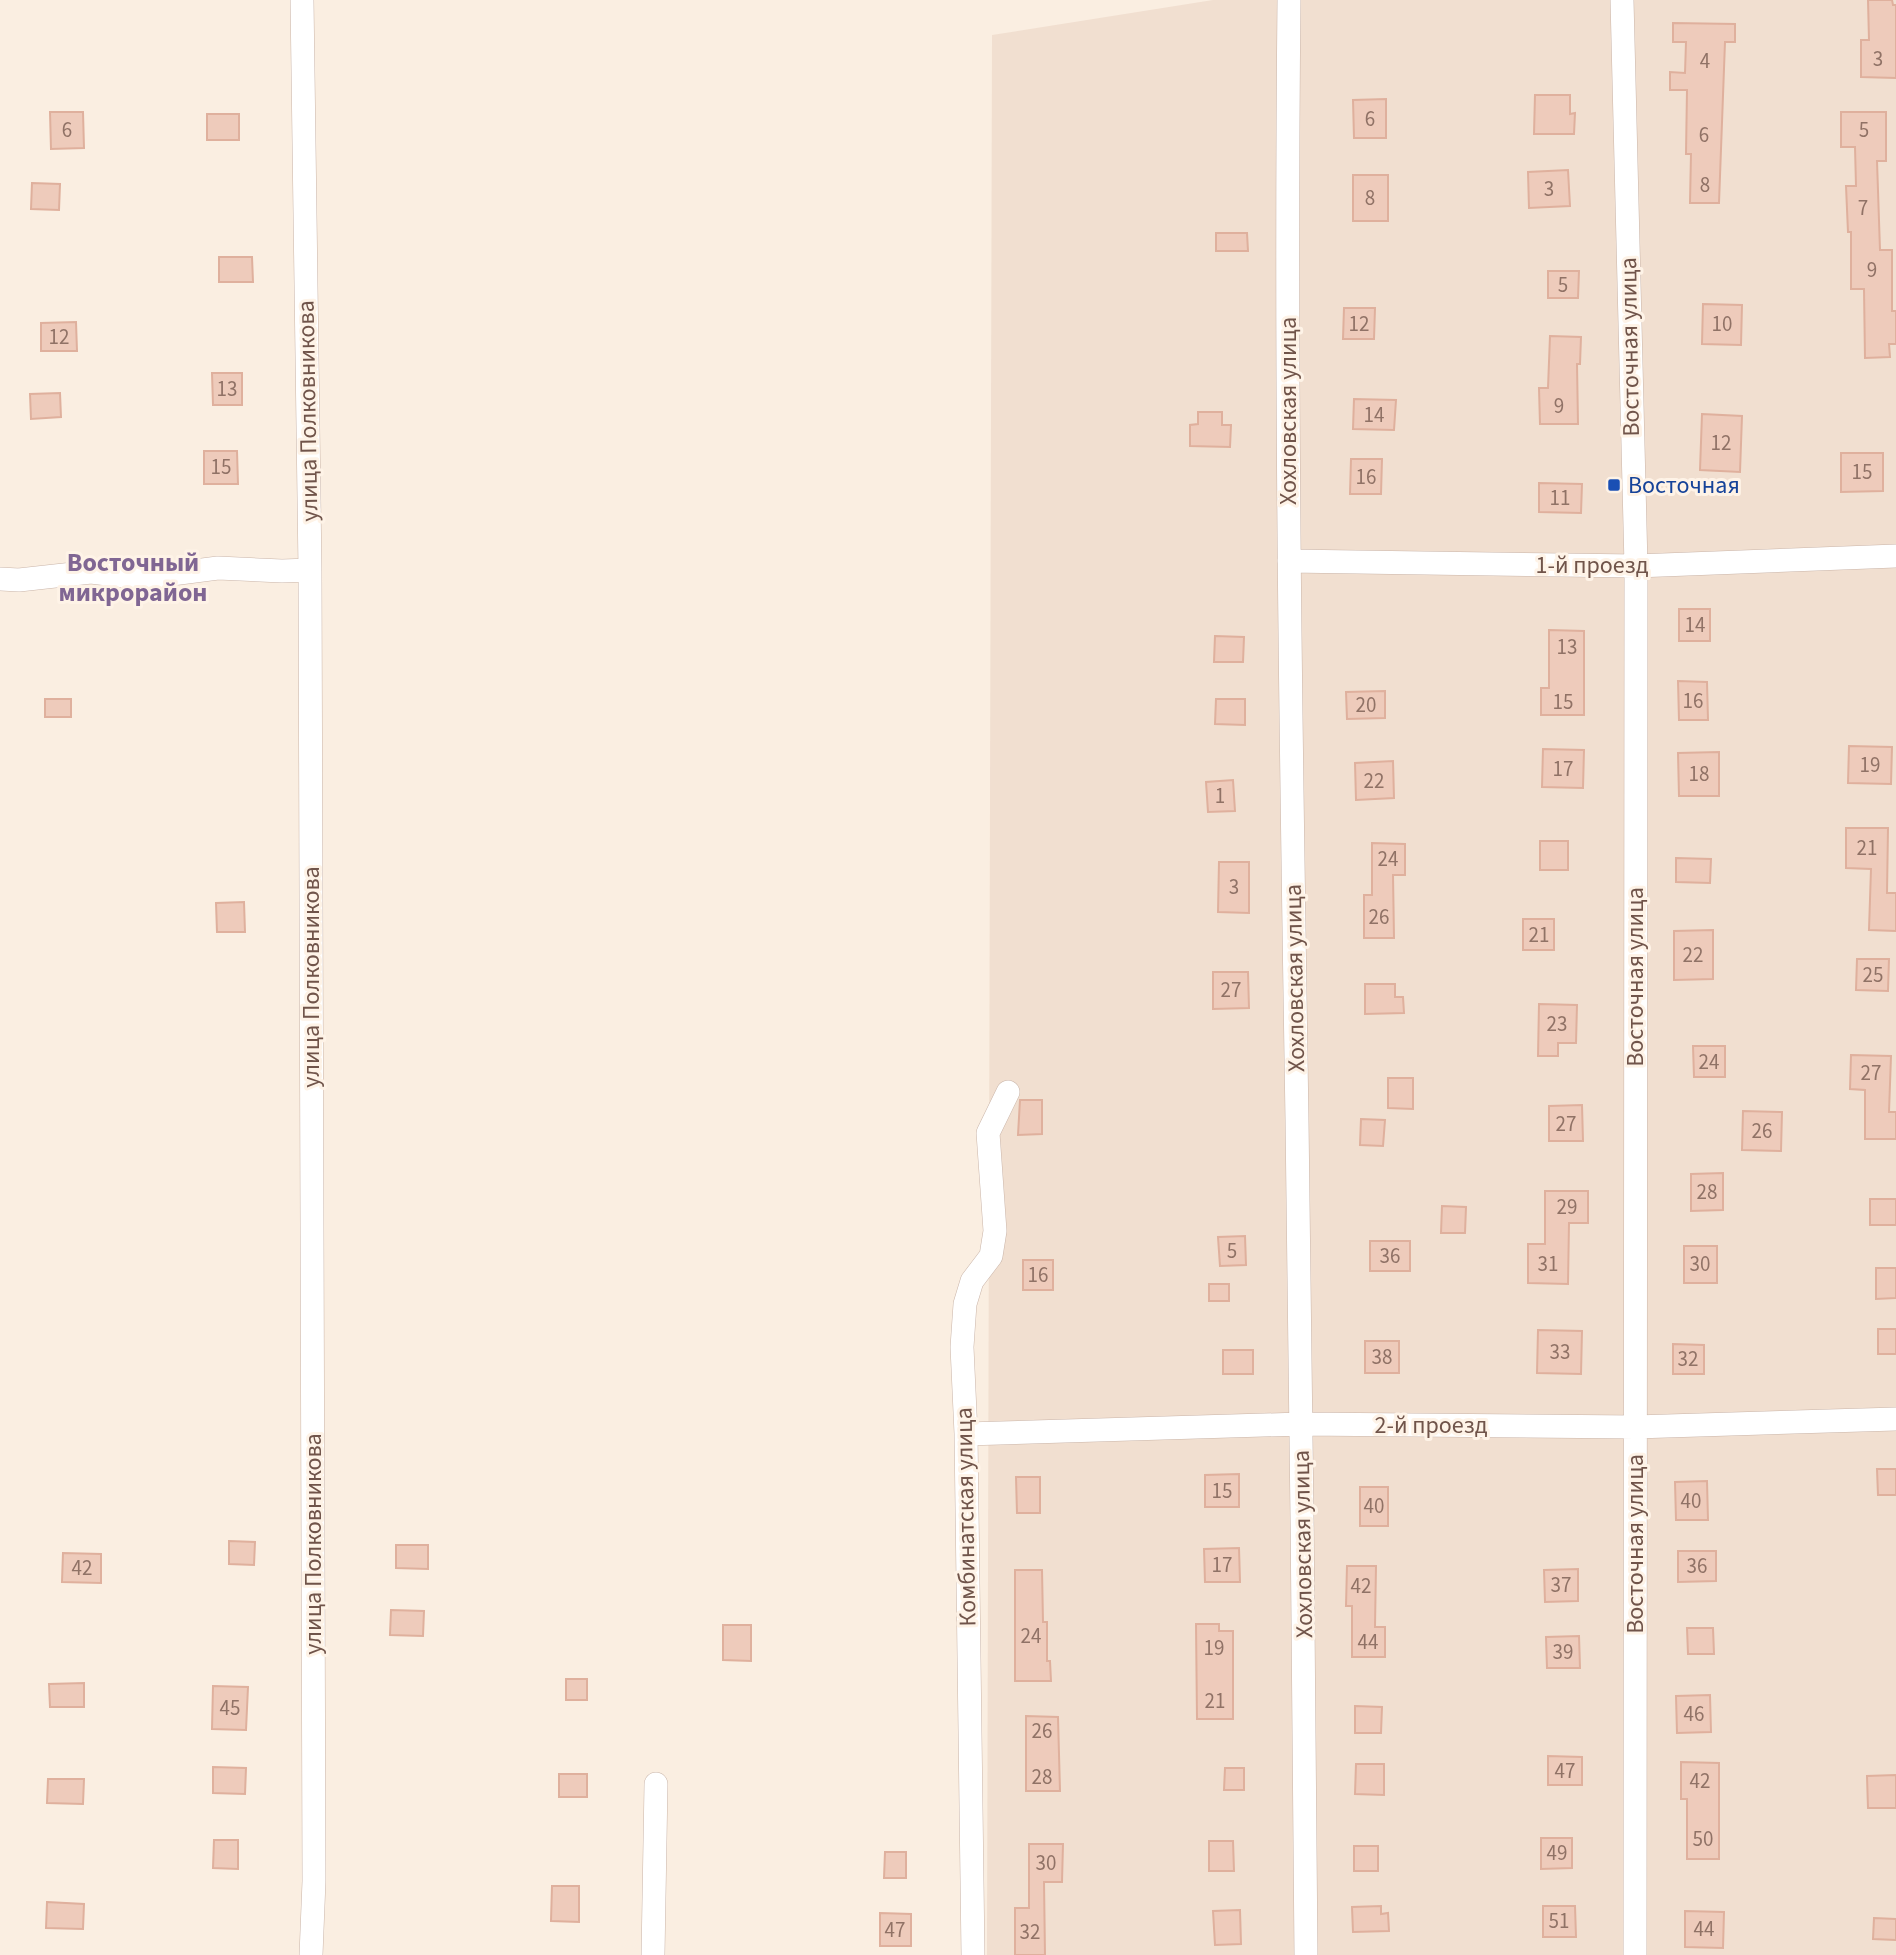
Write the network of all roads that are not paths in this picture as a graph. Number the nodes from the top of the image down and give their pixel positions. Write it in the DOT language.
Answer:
graph roads {
  1 [pos="302,0"];
  2 [pos="1289,0"];
  3 [pos="1622,0"];
  4 [pos="1896,556"];
  5 [pos="1289,561"];
  6 [pos="1636,566"];
  7 [pos="310,570"];
  8 [pos="0,579"];
  9 [pos="1008,1092"];
  10 [pos="1896,1419"];
  11 [pos="1301,1424"];
  12 [pos="1635,1427"];
  13 [pos="966,1434"];
  14 [pos="656,1784"];
  15 [pos="311,1955"];
  16 [pos="653,1955"];
  17 [pos="973,1955"];
  18 [pos="1306,1955"];
  19 [pos="1635,1955"];
  1 -- 7 [label="street, улица Полковникова"];
  2 -- 5 [label="street, Хохловская улица"];
  3 -- 6 [label="street, Восточная улица"];
  4 -- 6 [label="street, 1-й проезд"];
  5 -- 6 [label="street, 1-й проезд"];
  5 -- 11 [label="street, Хохловская улица"];
  6 -- 12 [label="street, Восточная улица"];
  7 -- 8 [label="street"];
  7 -- 15 [label="street, улица Полковникова"];
  9 -- 13 [label="street, Комбинатская улица"];
  10 -- 12 [label="street, 2-й проезд"];
  11 -- 12 [label="street, 2-й проезд"];
  11 -- 13 [label="street, 2-й проезд"];
  11 -- 18 [label="street, Хохловская улица"];
  12 -- 19 [label="street, Восточная улица"];
  13 -- 17 [label="street, Комбинатская улица"];
  14 -- 16 [label="street"];
}
